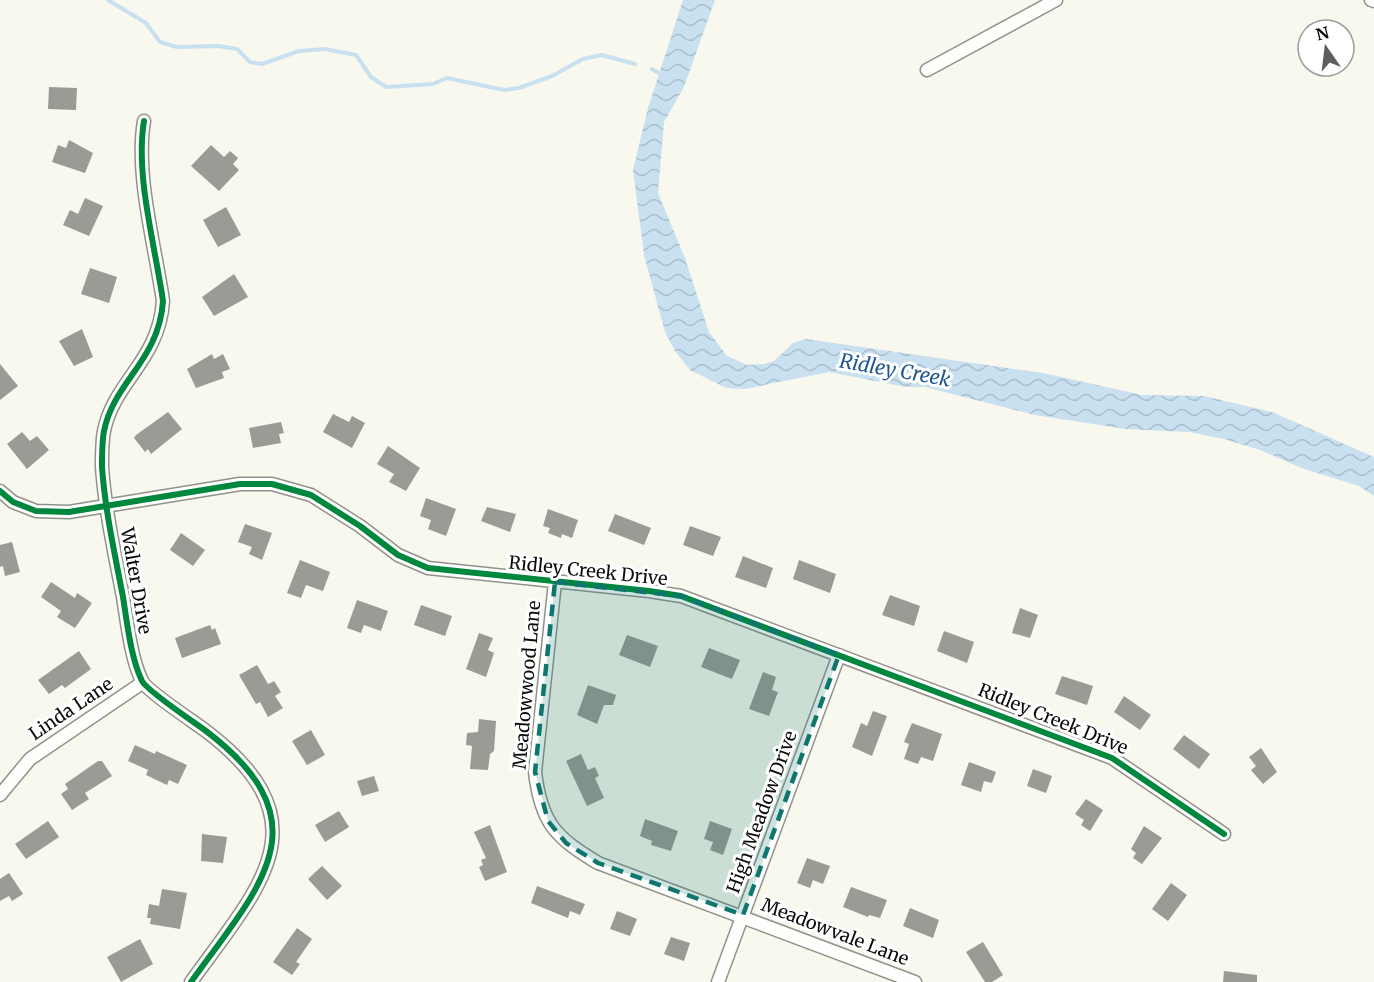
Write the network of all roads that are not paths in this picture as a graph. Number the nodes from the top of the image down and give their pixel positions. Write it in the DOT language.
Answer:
graph roads {
  1 [pos="1056,0"];
  2 [pos="927,70"];
  3 [pos="144,121"];
  4 [pos="0,491"];
  5 [pos="109,507"];
  6 [pos="555,582"];
  7 [pos="839,655"];
  8 [pos="142,683"];
  9 [pos="0,795"];
  10 [pos="1224,834"];
  11 [pos="742,915"];
  12 [pos="191,982"];
  13 [pos="718,982"];
  14 [pos="915,982"];
  1 -- 2 [label="street"];
  3 -- 5 [label="street, Walter Drive"];
  4 -- 5 [label="street, Ridley Creek Drive"];
  5 -- 6 [label="street, Ridley Creek Drive"];
  5 -- 8 [label="street, Walter Drive"];
  6 -- 7 [label="street, Ridley Creek Drive"];
  6 -- 11 [label="street, Meadowwood Lane"];
  7 -- 10 [label="street, Ridley Creek Drive"];
  7 -- 11 [label="street, High Meadow Drive"];
  8 -- 9 [label="street, Linda Lane"];
  8 -- 12 [label="street"];
  11 -- 13 [label="street, High Meadow Drive"];
  11 -- 14 [label="street, Meadowvale Lane"];
}
